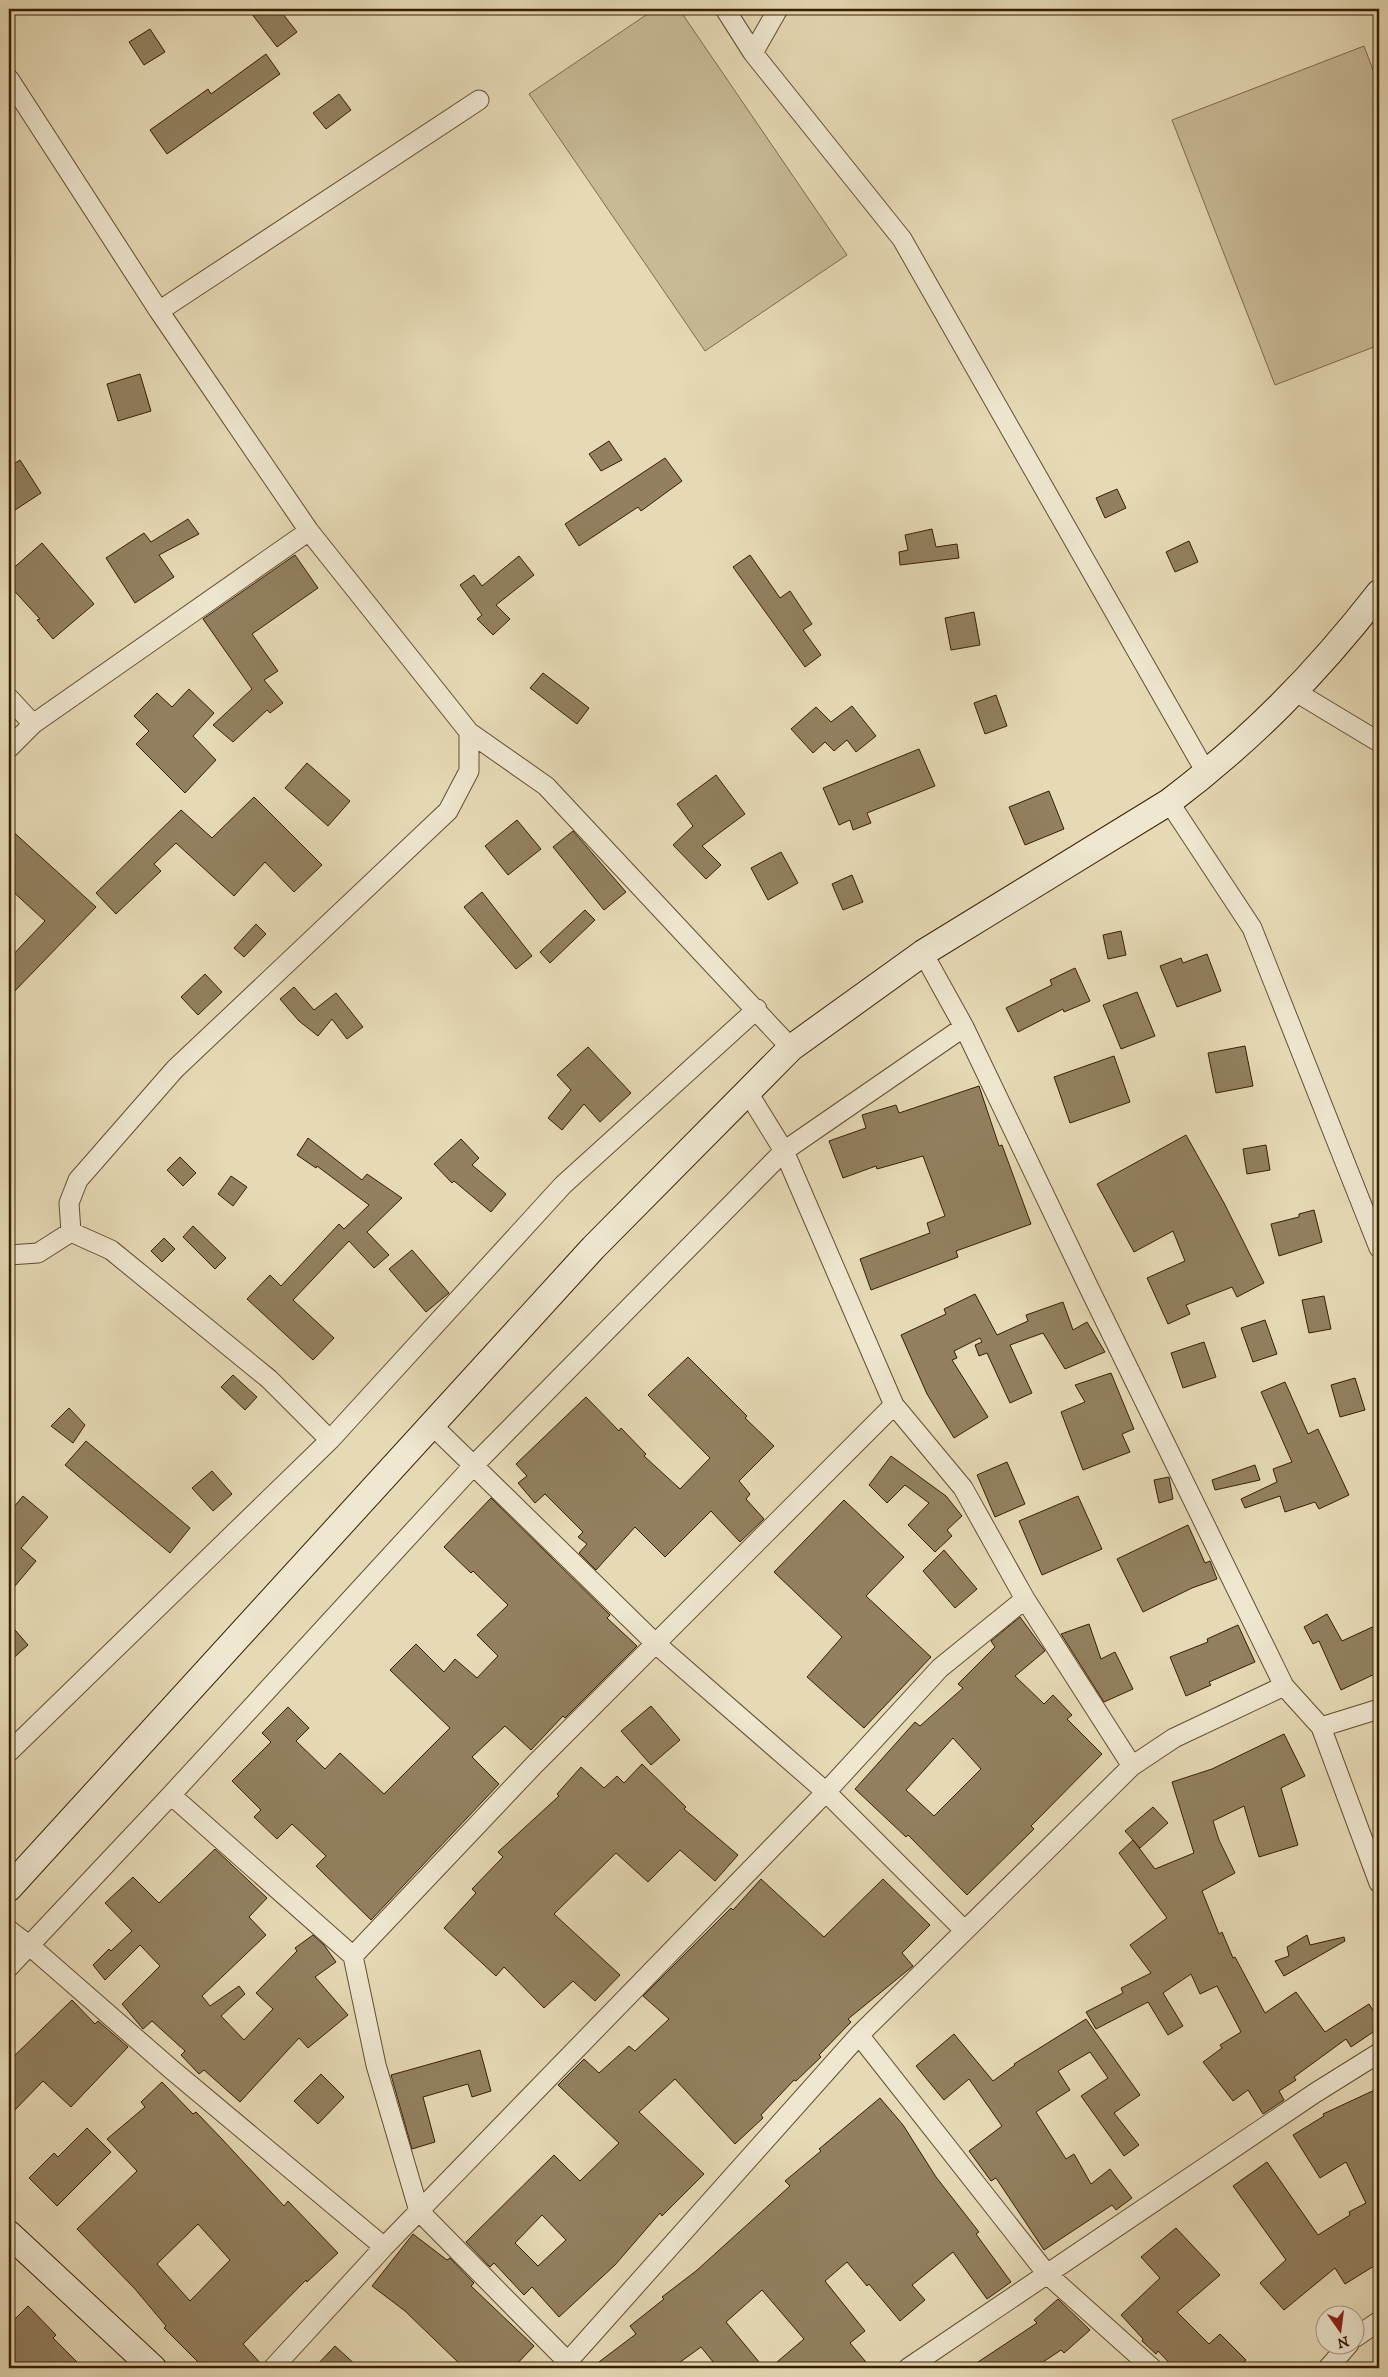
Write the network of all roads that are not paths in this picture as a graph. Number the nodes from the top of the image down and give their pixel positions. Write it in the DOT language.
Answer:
graph roads {
  1 [pos="725,9"];
  2 [pos="778,9"];
  3 [pos="753,53"];
  4 [pos="9,79"];
  5 [pos="479,100"];
  6 [pos="159,311"];
  7 [pos="309,531"];
  8 [pos="1379,593"];
  9 [pos="1296,692"];
  10 [pos="9,698"];
  11 [pos="34,724"];
  12 [pos="469,732"];
  13 [pos="1379,742"];
  14 [pos="9,748"];
  15 [pos="1207,774"];
  16 [pos="1169,802"];
  17 [pos="923,953"];
  18 [pos="757,1009"];
  19 [pos="964,1027"];
  20 [pos="791,1048"];
  21 [pos="748,1091"];
  22 [pos="784,1151"];
  23 [pos="71,1232"];
  24 [pos="1379,1248"];
  25 [pos="9,1255"];
  26 [pos="894,1406"];
  27 [pos="431,1424"];
  28 [pos="330,1440"];
  29 [pos="474,1465"];
  30 [pos="1025,1599"];
  31 [pos="655,1643"];
  32 [pos="1284,1686"];
  33 [pos="1379,1709"];
  34 [pos="1321,1728"];
  35 [pos="9,1752"];
  36 [pos="1132,1766"];
  37 [pos="826,1792"];
  38 [pos="171,1795"];
  39 [pos="1379,1883"];
  40 [pos="9,1888"];
  41 [pos="9,1930"];
  42 [pos="964,1930"];
  43 [pos="30,1946"];
  44 [pos="353,1956"];
  45 [pos="9,1967"];
  46 [pos="859,2035"];
  47 [pos="1379,2053"];
  48 [pos="419,2211"];
  49 [pos="9,2234"];
  50 [pos="384,2248"];
  51 [pos="1047,2274"];
  52 [pos="1379,2321"];
  53 [pos="1366,2330"];
  54 [pos="1340,2354"];
  55 [pos="1133,2361"];
  56 [pos="566,2366"];
  57 [pos="153,2368"];
  58 [pos="273,2368"];
  59 [pos="908,2368"];
  60 [pos="1152,2368"];
  61 [pos="1328,2368"];
  1 -- 3 [label="street"];
  2 -- 3 [label="street"];
  3 -- 15 [label="street"];
  4 -- 6 [label="street"];
  5 -- 6 [label="street"];
  6 -- 7 [label="street"];
  7 -- 11 [label="street"];
  7 -- 12 [label="street"];
  8 -- 9 [label="main road"];
  9 -- 13 [label="street"];
  9 -- 15 [label="main road"];
  10 -- 11 [label="street"];
  11 -- 14 [label="street"];
  12 -- 18 [label="street"];
  12 -- 23 [label="street"];
  15 -- 16 [label="main road"];
  16 -- 17 [label="main road"];
  16 -- 24 [label="street"];
  17 -- 19 [label="street"];
  17 -- 20 [label="main road"];
  18 -- 20 [label="street"];
  18 -- 28 [label="street"];
  19 -- 22 [label="street"];
  19 -- 32 [label="street"];
  20 -- 21 [label="main road"];
  21 -- 22 [label="street"];
  21 -- 27 [label="main road"];
  22 -- 26 [label="street"];
  22 -- 29 [label="street"];
  23 -- 25 [label="street"];
  23 -- 28 [label="street"];
  26 -- 30 [label="street"];
  26 -- 31 [label="street"];
  27 -- 29 [label="street"];
  27 -- 40 [label="main road"];
  28 -- 35 [label="street"];
  29 -- 31 [label="street"];
  29 -- 38 [label="street"];
  30 -- 36 [label="street"];
  30 -- 37 [label="street"];
  31 -- 37 [label="street"];
  31 -- 44 [label="street"];
  32 -- 34 [label="street"];
  32 -- 36 [label="street"];
  33 -- 34 [label="street"];
  34 -- 39 [label="street"];
  36 -- 42 [label="street"];
  37 -- 42 [label="street"];
  37 -- 48 [label="street"];
  38 -- 43 [label="street"];
  38 -- 44 [label="street"];
  41 -- 43 [label="street"];
  42 -- 46 [label="street"];
  43 -- 45 [label="street"];
  43 -- 50 [label="street"];
  44 -- 48 [label="street"];
  46 -- 51 [label="street"];
  46 -- 56 [label="street"];
  47 -- 51 [label="street"];
  48 -- 50 [label="street"];
  48 -- 56 [label="street"];
  49 -- 57 [label="main road"];
  50 -- 58 [label="street"];
  51 -- 55 [label="street"];
  51 -- 59 [label="street"];
  52 -- 53 [label="street"];
  54 -- 61 [label="street"];
  55 -- 60 [label="street"];
}
